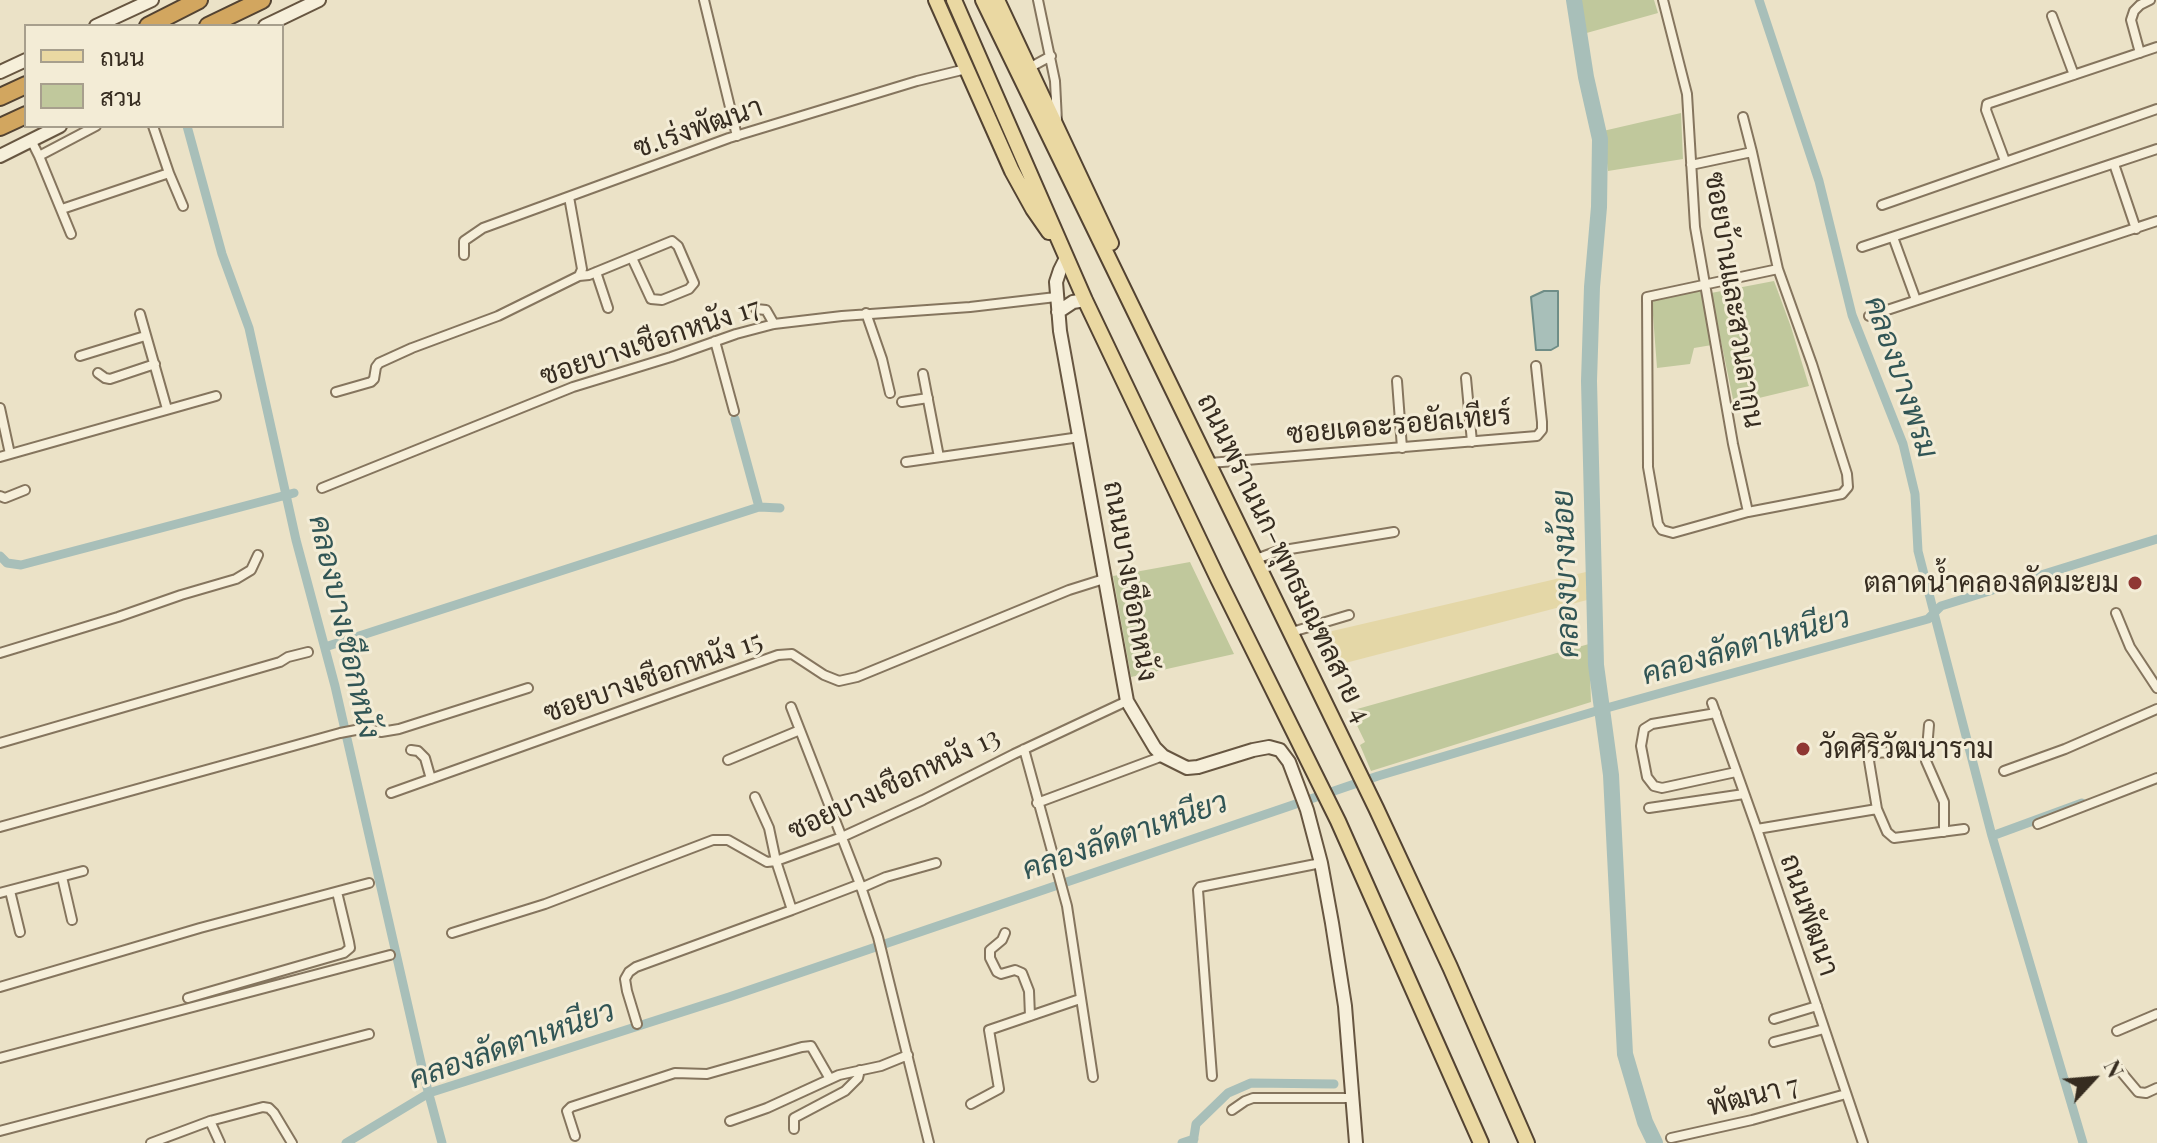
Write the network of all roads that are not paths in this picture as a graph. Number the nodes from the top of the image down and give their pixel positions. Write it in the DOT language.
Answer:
graph roads {
  1 [pos="152,0"];
  2 [pos="199,0"];
  3 [pos="262,0"];
  4 [pos="319,0"];
  5 [pos="704,0"];
  6 [pos="936,0"];
  7 [pos="954,0"];
  8 [pos="983,0"];
  9 [pos="997,0"];
  10 [pos="1010,0"];
  11 [pos="1038,0"];
  12 [pos="1663,0"];
  13 [pos="2150,0"];
  14 [pos="2052,16"];
  15 [pos="101,24"];
  16 [pos="152,24"];
  17 [pos="212,24"];
  18 [pos="269,24"];
  19 [pos="1018,45"];
  20 [pos="2157,47"];
  21 [pos="2140,53"];
  22 [pos="1051,56"];
  23 [pos="24,61"];
  24 [pos="1029,68"];
  25 [pos="966,69"];
  26 [pos="0,72"];
  27 [pos="2074,75"];
  28 [pos="24,86"];
  29 [pos="0,97"];
  30 [pos="2157,109"];
  31 [pos="24,116"];
  32 [pos="1743,117"];
  33 [pos="0,127"];
  34 [pos="1057,127"];
  35 [pos="56,128"];
  36 [pos="92,128"];
  37 [pos="154,128"];
  38 [pos="737,136"];
  39 [pos="31,140"];
  40 [pos="2157,149"];
  41 [pos="1752,152"];
  42 [pos="0,156"];
  43 [pos="39,156"];
  44 [pos="2005,161"];
  45 [pos="2114,164"];
  46 [pos="1691,165"];
  47 [pos="169,173"];
  48 [pos="569,197"];
  49 [pos="1882,205"];
  50 [pos="183,206"];
  51 [pos="62,209"];
  52 [pos="2157,221"];
  53 [pos="2136,229"];
  54 [pos="71,234"];
  55 [pos="1893,237"];
  56 [pos="1058,240"];
  57 [pos="1862,247"];
  58 [pos="464,255"];
  59 [pos="632,258"];
  60 [pos="1066,258"];
  61 [pos="1778,269"];
  62 [pos="596,272"];
  63 [pos="579,276"];
  64 [pos="1705,285"];
  65 [pos="1056,297"];
  66 [pos="1085,300"];
  67 [pos="1916,300"];
  68 [pos="608,308"];
  69 [pos="756,309"];
  70 [pos="1058,312"];
  71 [pos="866,313"];
  72 [pos="140,314"];
  73 [pos="1869,316"];
  74 [pos="774,324"];
  75 [pos="1144,333"];
  76 [pos="145,336"];
  77 [pos="715,341"];
  78 [pos="80,356"];
  79 [pos="155,364"];
  80 [pos="1536,366"];
  81 [pos="98,373"];
  82 [pos="923,374"];
  83 [pos="1466,378"];
  84 [pos="1397,381"];
  85 [pos="336,392"];
  86 [pos="890,393"];
  87 [pos="216,396"];
  88 [pos="928,398"];
  89 [pos="902,402"];
  90 [pos="0,408"];
  91 [pos="167,409"];
  92 [pos="734,411"];
  93 [pos="1080,437"];
  94 [pos="1472,442"];
  95 [pos="1402,448"];
  96 [pos="5,455"];
  97 [pos="939,457"];
  98 [pos="906,462"];
  99 [pos="1210,463"];
  100 [pos="322,488"];
  101 [pos="25,490"];
  102 [pos="0,496"];
  103 [pos="1748,512"];
  104 [pos="1394,532"];
  105 [pos="258,555"];
  106 [pos="1256,559"];
  107 [pos="1104,579"];
  108 [pos="2116,613"];
  109 [pos="1349,615"];
  110 [pos="1292,632"];
  111 [pos="308,652"];
  112 [pos="0,653"];
  113 [pos="528,688"];
  114 [pos="2157,688"];
  115 [pos="1127,701"];
  116 [pos="1712,703"];
  117 [pos="791,707"];
  118 [pos="2157,709"];
  119 [pos="1716,713"];
  120 [pos="1929,725"];
  121 [pos="800,730"];
  122 [pos="0,743"];
  123 [pos="1024,749"];
  124 [pos="411,750"];
  125 [pos="1925,750"];
  126 [pos="1163,756"];
  127 [pos="728,760"];
  128 [pos="2004,771"];
  129 [pos="1736,772"];
  130 [pos="2157,778"];
  131 [pos="431,779"];
  132 [pos="391,793"];
  133 [pos="1744,794"];
  134 [pos="755,797"];
  135 [pos="1037,803"];
  136 [pos="1649,808"];
  137 [pos="1877,809"];
  138 [pos="2038,824"];
  139 [pos="0,827"];
  140 [pos="1757,829"];
  141 [pos="1964,829"];
  142 [pos="1944,832"];
  143 [pos="842,837"];
  144 [pos="776,861"];
  145 [pos="936,863"];
  146 [pos="1321,863"];
  147 [pos="83,871"];
  148 [pos="62,877"];
  149 [pos="369,883"];
  150 [pos="860,886"];
  151 [pos="5,892"];
  152 [pos="337,892"];
  153 [pos="792,910"];
  154 [pos="72,920"];
  155 [pos="20,932"];
  156 [pos="452,933"];
  157 [pos="1005,933"];
  158 [pos="390,955"];
  159 [pos="0,987"];
  160 [pos="188,998"];
  161 [pos="1080,999"];
  162 [pos="1817,1006"];
  163 [pos="2157,1014"];
  164 [pos="1030,1016"];
  165 [pos="1774,1019"];
  166 [pos="637,1024"];
  167 [pos="1824,1029"];
  168 [pos="2117,1031"];
  169 [pos="369,1034"];
  170 [pos="1774,1042"];
  171 [pos="908,1055"];
  172 [pos="0,1058"];
  173 [pos="2117,1067"];
  174 [pos="860,1070"];
  175 [pos="1212,1076"];
  176 [pos="1093,1077"];
  177 [pos="830,1079"];
  178 [pos="2157,1088"];
  179 [pos="1846,1094"];
  180 [pos="1353,1098"];
  181 [pos="971,1104"];
  182 [pos="1232,1110"];
  183 [pos="210,1121"];
  184 [pos="730,1121"];
  185 [pos="794,1129"];
  186 [pos="0,1131"];
  187 [pos="575,1136"];
  188 [pos="1671,1138"];
  189 [pos="1479,1139"];
  190 [pos="151,1143"];
  191 [pos="220,1143"];
  192 [pos="292,1143"];
  193 [pos="929,1143"];
  194 [pos="1356,1143"];
  195 [pos="1527,1143"];
  196 [pos="1863,1143"];
  1 -- 15 [label="street"];
  2 -- 16 [label="highway"];
  3 -- 17 [label="highway"];
  4 -- 18 [label="street"];
  5 -- 38 [label="street"];
  6 -- 25 [label="main road"];
  7 -- 56 [label="main road"];
  8 -- 75 [label="main road, ถนนพรานนก-พุทธมณฑลสาย 4"];
  9 -- 19 [label="main road"];
  10 -- 19 [label="main road"];
  11 -- 22 [label="street"];
  12 -- 46 [label="street, ซอยบ้านและสวนลากูน"];
  13 -- 21 [label="street"];
  14 -- 27 [label="street"];
  19 -- 24 [label="main road"];
  20 -- 21 [label="street"];
  21 -- 27 [label="street"];
  22 -- 24 [label="street"];
  22 -- 34 [label="street"];
  23 -- 26 [label="street"];
  24 -- 34 [label="main road"];
  25 -- 38 [label="street, ซ.เร่งพัฒนา"];
  25 -- 56 [label="main road"];
  27 -- 44 [label="street"];
  28 -- 29 [label="highway"];
  30 -- 44 [label="street"];
  31 -- 33 [label="highway"];
  32 -- 41 [label="street"];
  34 -- 75 [label="main road"];
  35 -- 39 [label="street"];
  36 -- 43 [label="street"];
  37 -- 47 [label="street"];
  38 -- 48 [label="street, ซ.เร่งพัฒนา"];
  39 -- 42 [label="street"];
  39 -- 43 [label="street"];
  40 -- 45 [label="street"];
  41 -- 46 [label="street"];
  41 -- 61 [label="street"];
  43 -- 51 [label="street"];
  44 -- 49 [label="street"];
  45 -- 53 [label="street"];
  45 -- 55 [label="street"];
  46 -- 64 [label="street, ซอยบ้านและสวนลากูน"];
  47 -- 50 [label="street"];
  47 -- 51 [label="street"];
  48 -- 58 [label="street, ซ.เร่งพัฒนา"];
  48 -- 63 [label="street"];
  51 -- 54 [label="street"];
  52 -- 53 [label="street"];
  53 -- 67 [label="street"];
  55 -- 57 [label="street"];
  55 -- 67 [label="street"];
  56 -- 60 [label="main road"];
  59 -- 59 [label="street"];
  59 -- 62 [label="street"];
  60 -- 65 [label="street, ถนนบางเชือกหนัง"];
  60 -- 66 [label="main road"];
  61 -- 64 [label="street"];
  61 -- 103 [label="street"];
  62 -- 63 [label="street"];
  62 -- 68 [label="street"];
  63 -- 85 [label="street"];
  64 -- 103 [label="street, ซอยบ้านและสวนลากูน"];
  64 -- 103 [label="street"];
  65 -- 70 [label="street, ถนนบางเชือกหนัง"];
  65 -- 71 [label="street, ซอยบางเชือกหนัง 17"];
  66 -- 70 [label="street"];
  66 -- 189 [label="main road"];
  67 -- 73 [label="street"];
  69 -- 74 [label="street"];
  70 -- 93 [label="street, ถนนบางเชือกหนัง"];
  71 -- 74 [label="street, ซอยบางเชือกหนัง 17"];
  71 -- 86 [label="street"];
  72 -- 76 [label="street"];
  74 -- 77 [label="street, ซอยบางเชือกหนัง 17"];
  75 -- 99 [label="main road, ถนนพรานนก-พุทธมณฑลสาย 4"];
  76 -- 78 [label="street"];
  76 -- 79 [label="street"];
  77 -- 92 [label="street"];
  77 -- 100 [label="street, ซอยบางเชือกหนัง 17"];
  79 -- 81 [label="street"];
  79 -- 91 [label="street"];
  80 -- 94 [label="street, ซอยเดอะรอยัลเทียร์"];
  82 -- 88 [label="street"];
  83 -- 94 [label="street"];
  84 -- 95 [label="street"];
  87 -- 91 [label="street"];
  88 -- 89 [label="street"];
  88 -- 97 [label="street"];
  90 -- 96 [label="street"];
  91 -- 96 [label="street"];
  93 -- 97 [label="street"];
  93 -- 107 [label="street, ถนนบางเชือกหนัง"];
  94 -- 95 [label="street, ซอยเดอะรอยัลเทียร์"];
  95 -- 99 [label="street, ซอยเดอะรอยัลเทียร์"];
  97 -- 98 [label="street"];
  99 -- 106 [label="main road, ถนนพรานนก-พุทธมณฑลสาย 4"];
  101 -- 102 [label="street"];
  104 -- 106 [label="street"];
  105 -- 112 [label="street"];
  106 -- 110 [label="main road, ถนนพรานนก-พุทธมณฑลสาย 4"];
  107 -- 115 [label="street, ถนนบางเชือกหนัง"];
  107 -- 131 [label="street, ซอยบางเชือกหนัง 15"];
  108 -- 114 [label="street"];
  109 -- 110 [label="street"];
  110 -- 195 [label="main road, ถนนพรานนก-พุทธมณฑลสาย 4"];
  111 -- 122 [label="street"];
  113 -- 139 [label="street"];
  115 -- 123 [label="street, ซอยบางเชือกหนัง 13"];
  115 -- 126 [label="street, ถนนบางเชือกหนัง"];
  116 -- 119 [label="street, ถนนพัฒนา"];
  117 -- 121 [label="street"];
  118 -- 128 [label="street"];
  119 -- 129 [label="street, ถนนพัฒนา"];
  119 -- 129 [label="street"];
  120 -- 125 [label="street"];
  121 -- 127 [label="street"];
  121 -- 143 [label="street"];
  123 -- 135 [label="street"];
  123 -- 143 [label="street, ซอยบางเชือกหนัง 13"];
  124 -- 131 [label="street"];
  125 -- 137 [label="street"];
  125 -- 142 [label="street"];
  126 -- 135 [label="street"];
  126 -- 146 [label="street"];
  129 -- 133 [label="street, ถนนพัฒนา"];
  130 -- 138 [label="street"];
  131 -- 132 [label="street, ซอยบางเชือกหนัง 15"];
  133 -- 136 [label="street"];
  133 -- 140 [label="street, ถนนพัฒนา"];
  134 -- 144 [label="street"];
  135 -- 161 [label="street"];
  137 -- 140 [label="street"];
  137 -- 142 [label="street"];
  140 -- 162 [label="street, ถนนพัฒนา"];
  141 -- 142 [label="street"];
  143 -- 144 [label="street, ซอยบางเชือกหนัง 13"];
  143 -- 150 [label="street"];
  144 -- 153 [label="street"];
  144 -- 156 [label="street, ซอยบางเชือกหนัง 13"];
  145 -- 150 [label="street"];
  146 -- 175 [label="street"];
  146 -- 180 [label="street"];
  147 -- 148 [label="street"];
  148 -- 151 [label="street"];
  148 -- 154 [label="street"];
  149 -- 152 [label="street"];
  150 -- 153 [label="street"];
  150 -- 171 [label="street"];
  151 -- 155 [label="street"];
  152 -- 159 [label="street"];
  152 -- 160 [label="street"];
  153 -- 166 [label="street"];
  157 -- 164 [label="street"];
  158 -- 172 [label="street"];
  161 -- 164 [label="street"];
  161 -- 176 [label="street"];
  162 -- 165 [label="street"];
  162 -- 167 [label="street, ถนนพัฒนา"];
  163 -- 168 [label="street"];
  164 -- 181 [label="street"];
  167 -- 170 [label="street"];
  167 -- 179 [label="street, ถนนพัฒนา"];
  169 -- 186 [label="street"];
  171 -- 174 [label="street"];
  171 -- 193 [label="street"];
  173 -- 178 [label="street"];
  174 -- 177 [label="street"];
  174 -- 185 [label="street"];
  177 -- 184 [label="street"];
  177 -- 187 [label="street"];
  179 -- 188 [label="street, พัฒนา 7"];
  179 -- 196 [label="street, ถนนพัฒนา"];
  180 -- 182 [label="street"];
  180 -- 194 [label="street"];
  183 -- 190 [label="street"];
  183 -- 191 [label="street"];
  183 -- 192 [label="street"];
}
